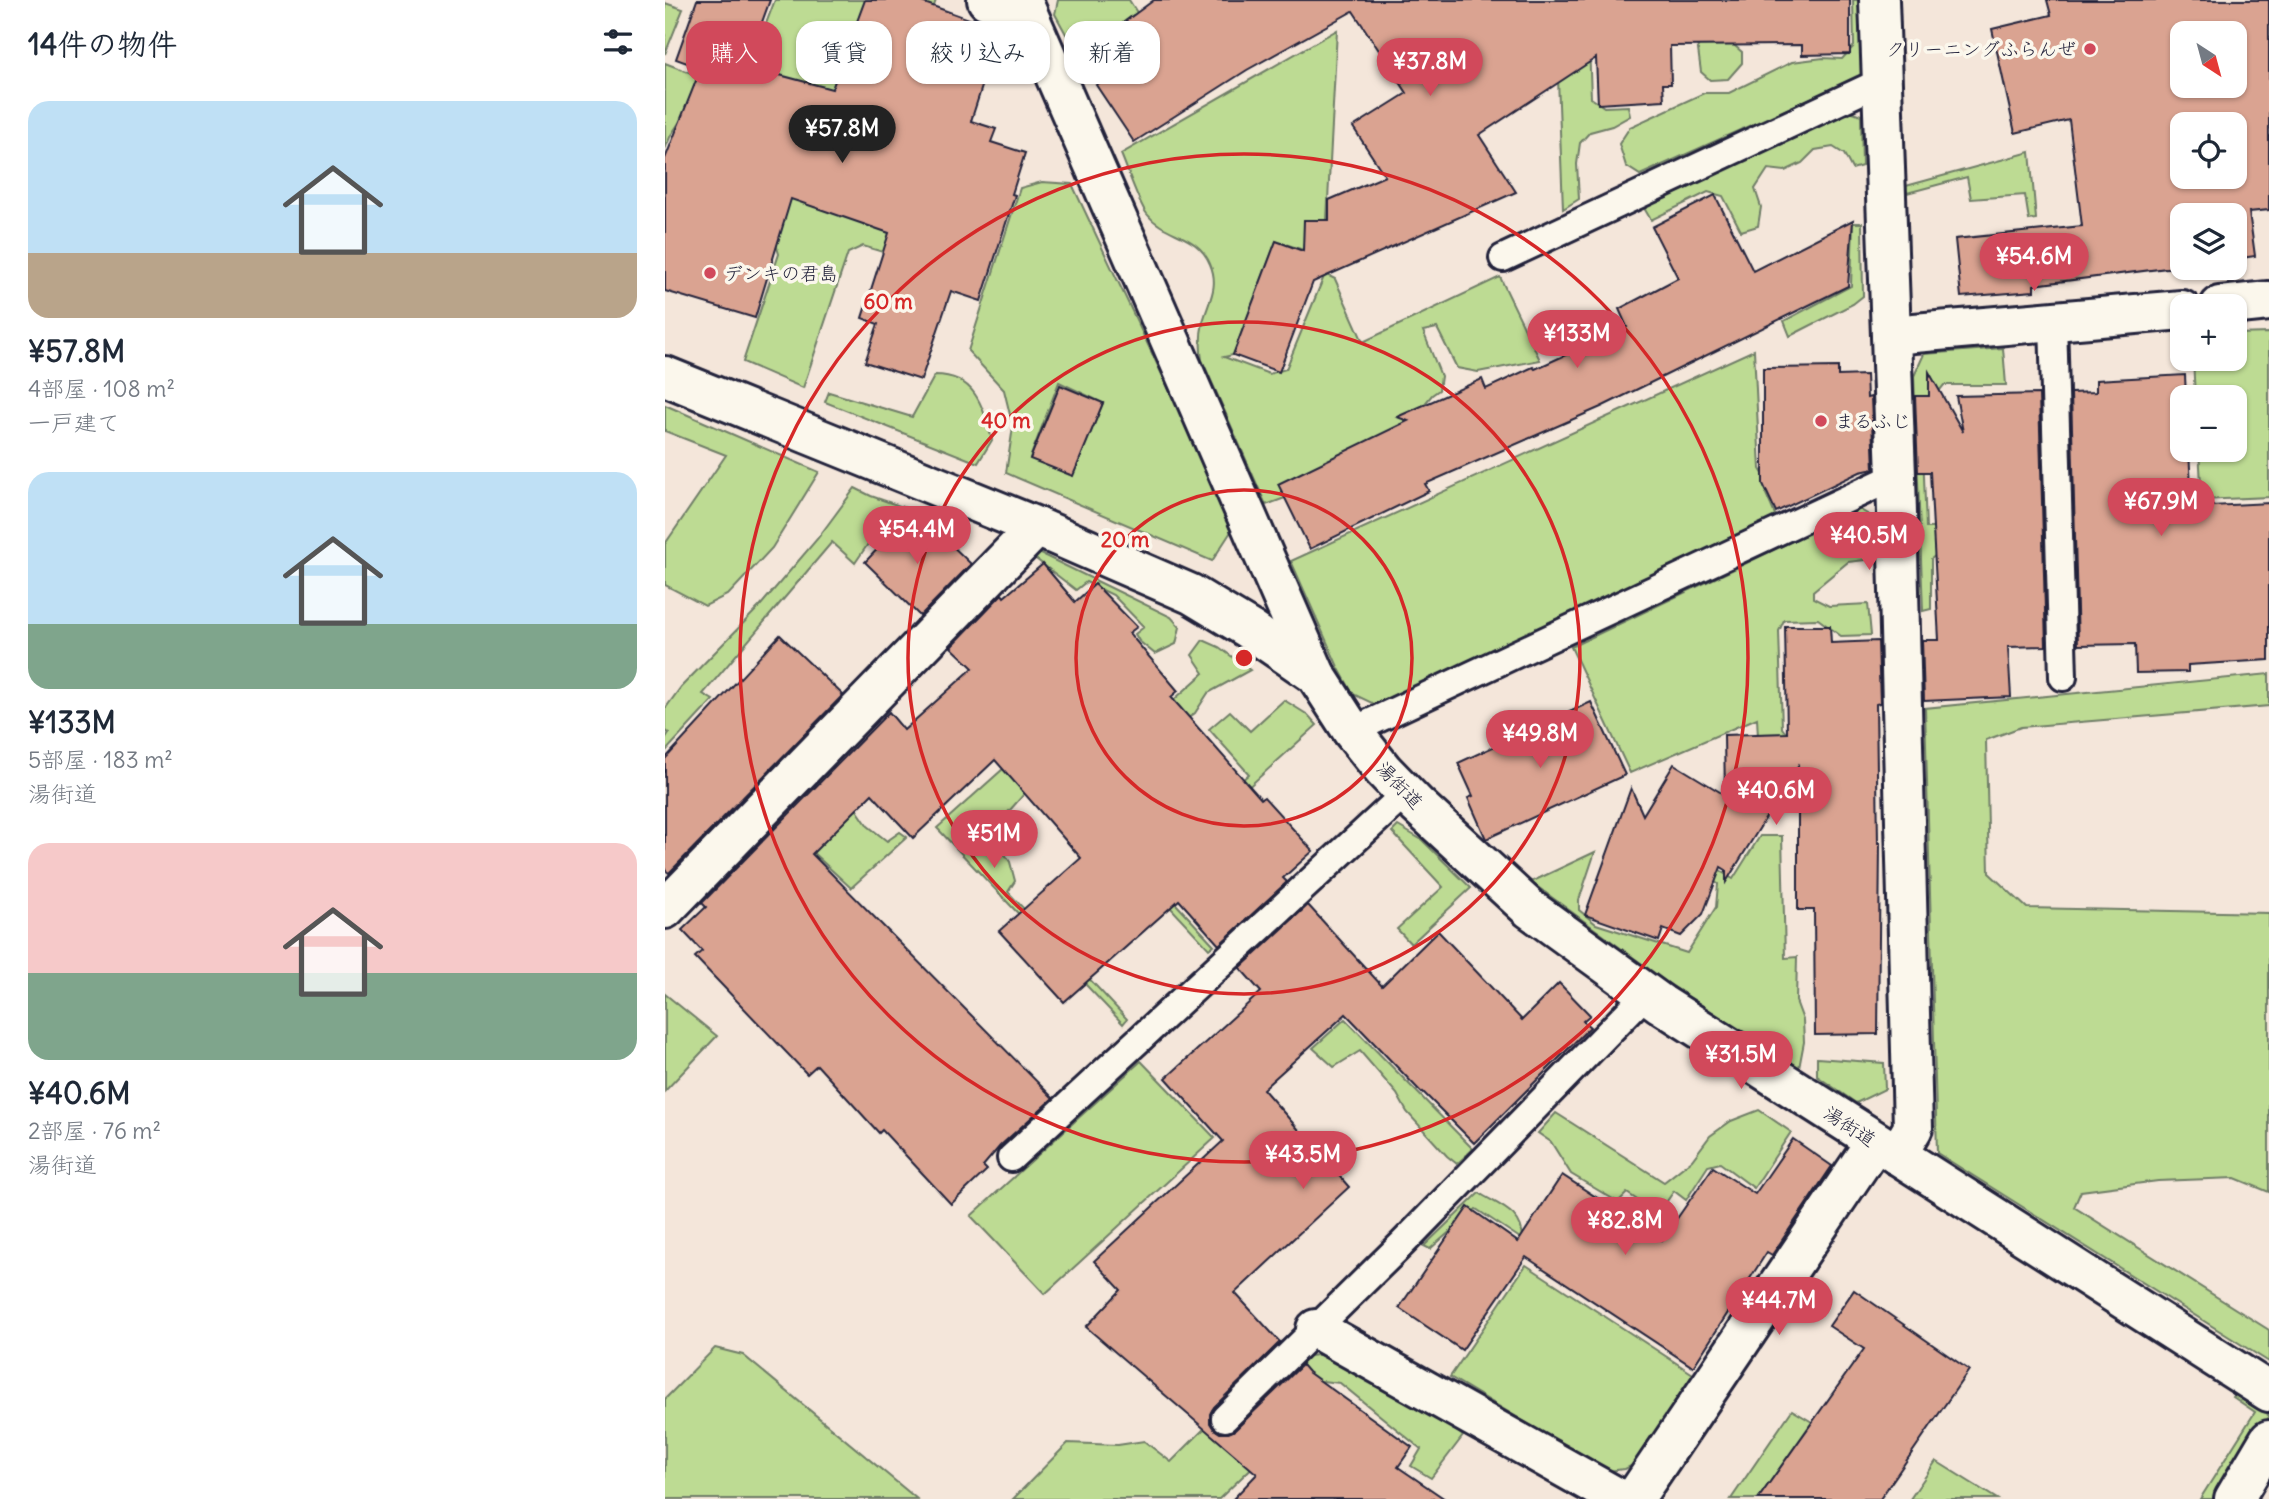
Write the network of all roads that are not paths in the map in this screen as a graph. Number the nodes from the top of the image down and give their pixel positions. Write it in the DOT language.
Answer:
graph roads {
  1 [pos="987,0"];
  2 [pos="1879,0"];
  3 [pos="1025,8"];
  4 [pos="1882,80"];
  5 [pos="1503,258"];
  6 [pos="2269,301"];
  7 [pos="2247,303"];
  8 [pos="2170,311"];
  9 [pos="2053,321"];
  10 [pos="1891,335"];
  11 [pos="665,376"];
  12 [pos="1896,475"];
  13 [pos="1037,527"];
  14 [pos="1316,675"];
  15 [pos="2063,677"];
  16 [pos="1352,732"];
  17 [pos="1406,793"];
  18 [pos="665,909"];
  19 [pos="1646,994"];
  20 [pos="1886,1148"];
  21 [pos="1011,1158"];
  22 [pos="1316,1328"];
  23 [pos="2269,1392"];
  24 [pos="1225,1418"];
  25 [pos="2269,1440"];
  26 [pos="1620,1499"];
  27 [pos="1634,1499"];
  28 [pos="2234,1499"];
  1 -- 3 [label="street"];
  2 -- 4 [label="street"];
  3 -- 14 [label="street"];
  4 -- 5 [label="lane"];
  4 -- 10 [label="street"];
  6 -- 7 [label="street"];
  8 -- 9 [label="street"];
  9 -- 10 [label="street"];
  9 -- 15 [label="lane"];
  10 -- 12 [label="street"];
  11 -- 13 [label="street"];
  12 -- 16 [label="lane"];
  12 -- 20 [label="street"];
  13 -- 14 [label="street"];
  13 -- 18 [label="street"];
  14 -- 16 [label="street, 湯街道"];
  16 -- 17 [label="street, 湯街道"];
  17 -- 19 [label="street, 湯街道"];
  17 -- 21 [label="lane"];
  19 -- 20 [label="street, 湯街道"];
  19 -- 22 [label="lane"];
  20 -- 23 [label="street, 湯街道"];
  20 -- 27 [label="street"];
  22 -- 24 [label="lane"];
  22 -- 26 [label="street"];
  25 -- 28 [label="street"];
}
